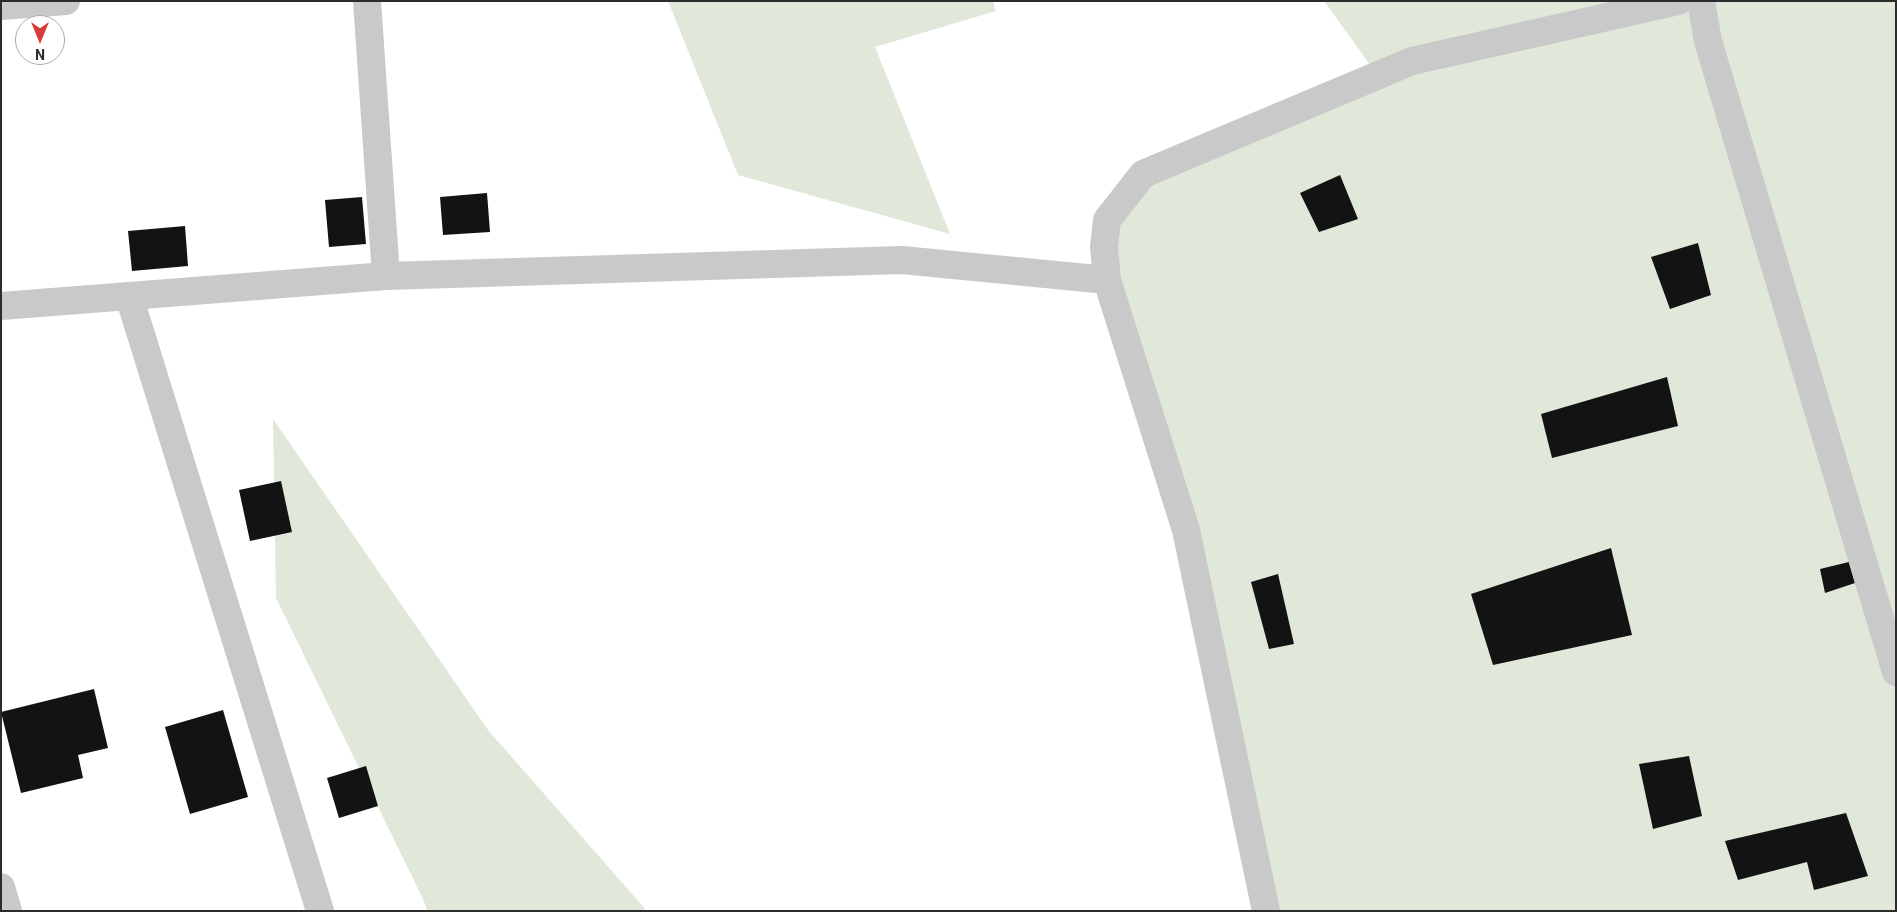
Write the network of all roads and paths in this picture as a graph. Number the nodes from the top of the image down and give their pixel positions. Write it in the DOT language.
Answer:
graph roads {
  1 [pos="66,1"];
  2 [pos="367,1"];
  3 [pos="1678,1"];
  4 [pos="1701,1"];
  5 [pos="1,6"];
  6 [pos="386,276"];
  7 [pos="1107,280"];
  8 [pos="129,296"];
  9 [pos="1,306"];
  10 [pos="1896,672"];
  11 [pos="1,887"];
  12 [pos="8,911"];
  13 [pos="320,911"];
  14 [pos="1266,911"];
  1 -- 5 [label="lane"];
  2 -- 6 [label="lane"];
  3 -- 7 [label="lane"];
  4 -- 10 [label="lane"];
  6 -- 7 [label="lane"];
  6 -- 8 [label="lane"];
  7 -- 14 [label="lane"];
  8 -- 9 [label="lane"];
  8 -- 13 [label="lane"];
  11 -- 12 [label="lane"];
}
